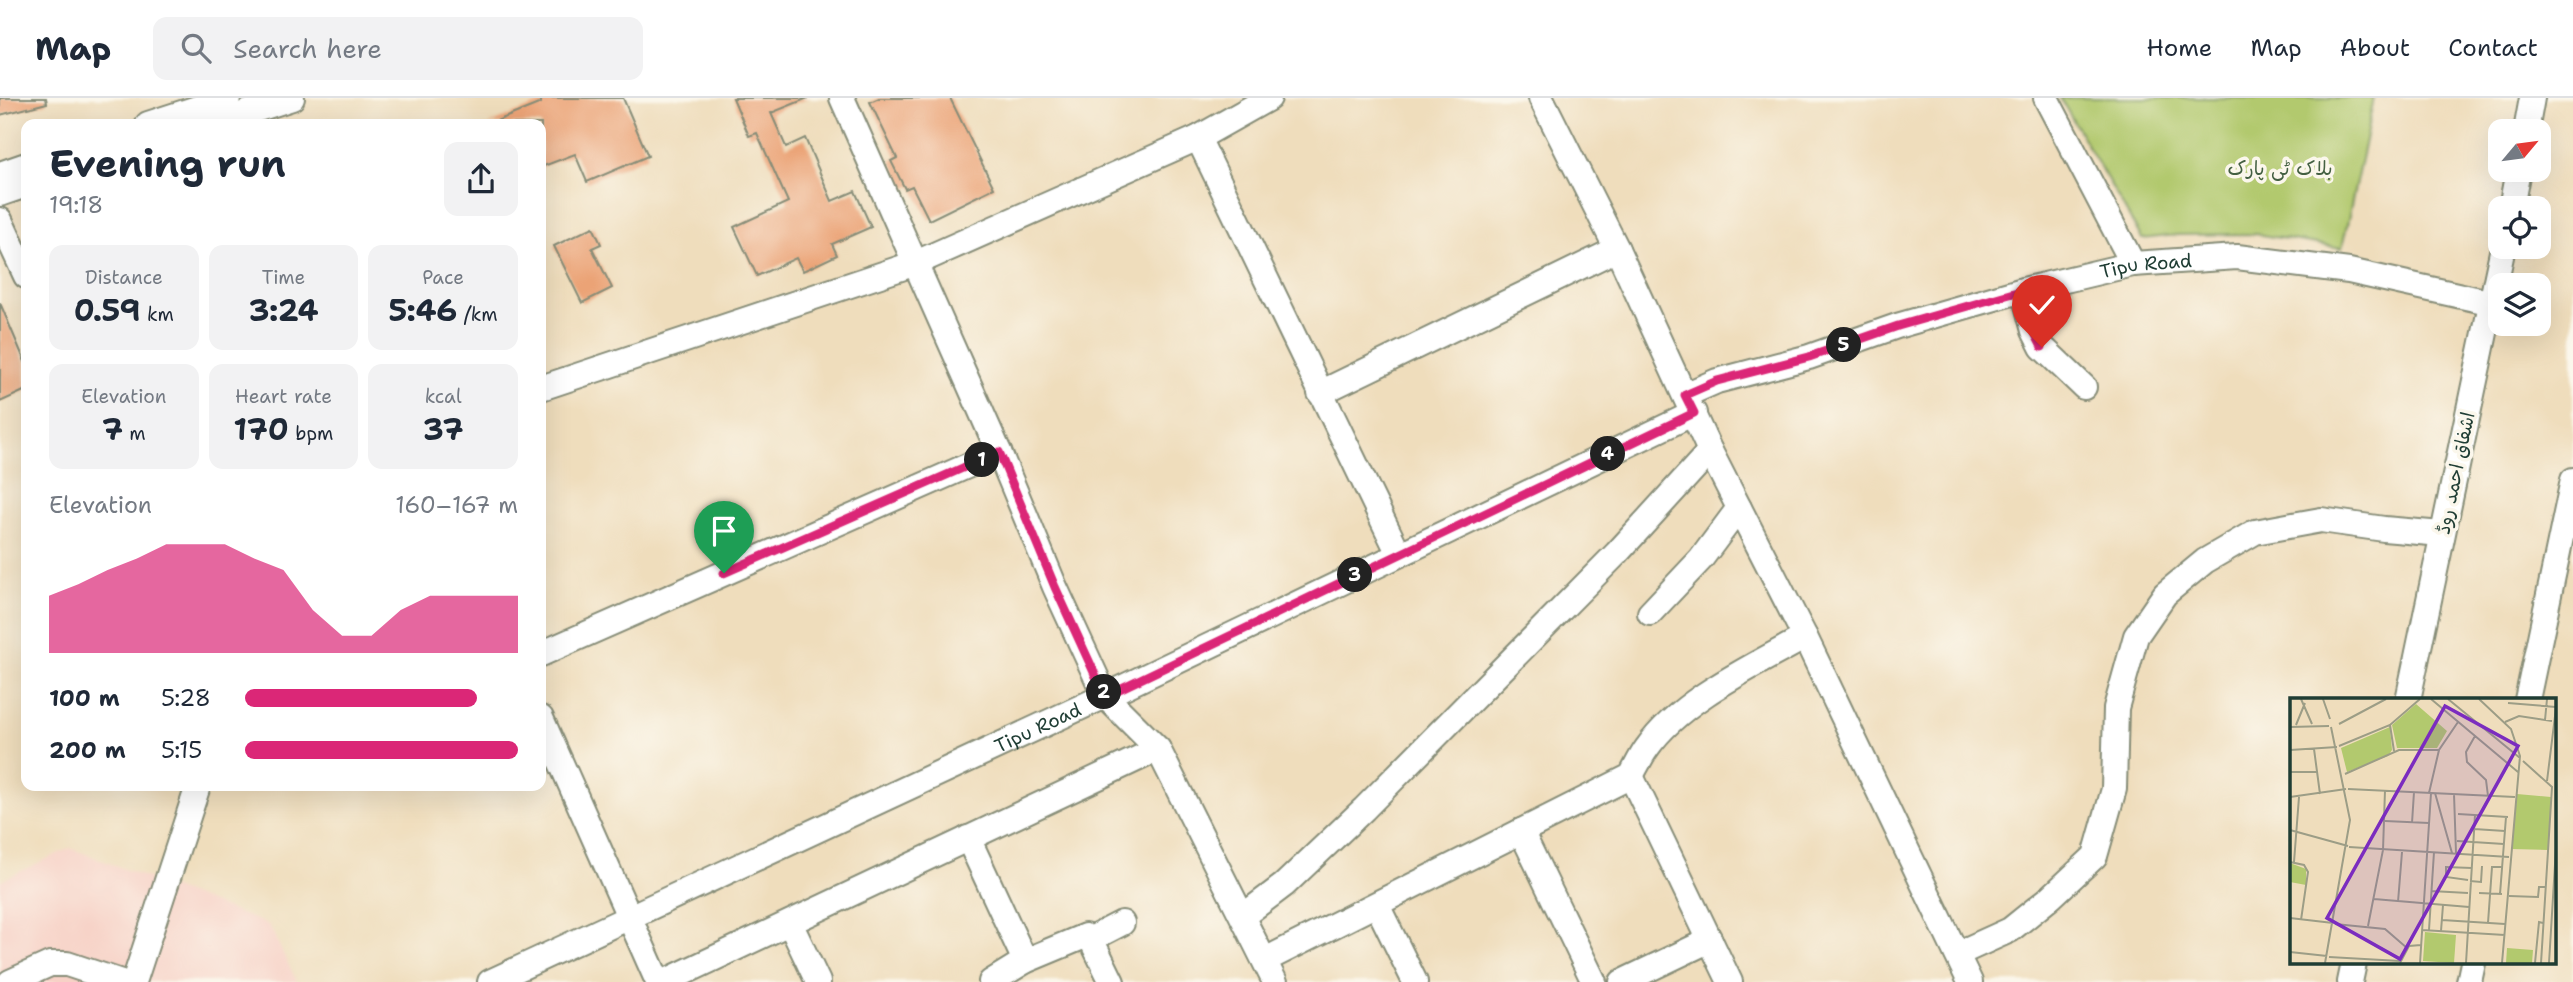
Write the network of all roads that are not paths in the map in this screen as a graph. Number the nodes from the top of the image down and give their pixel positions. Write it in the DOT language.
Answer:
graph roads {
  1 [pos="228,98"];
  2 [pos="292,98"];
  3 [pos="842,98"];
  4 [pos="1269,98"];
  5 [pos="1541,98"];
  6 [pos="2046,98"];
  7 [pos="2532,98"];
  8 [pos="163,119"];
  9 [pos="227,119"];
  10 [pos="2528,119"];
  11 [pos="1198,138"];
  12 [pos="21,168"];
  13 [pos="0,174"];
  14 [pos="21,187"];
  15 [pos="0,194"];
  16 [pos="0,220"];
  17 [pos="1617,250"];
  18 [pos="916,263"];
  19 [pos="2133,264"];
  20 [pos="21,265"];
  21 [pos="2024,290"];
  22 [pos="2488,302"];
  23 [pos="2488,326"];
  24 [pos="546,386"];
  25 [pos="2084,387"];
  26 [pos="1320,393"];
  27 [pos="1690,404"];
  28 [pos="1710,451"];
  29 [pos="999,452"];
  30 [pos="2573,480"];
  31 [pos="1739,508"];
  32 [pos="2442,534"];
  33 [pos="1399,554"];
  34 [pos="1650,613"];
  35 [pos="1805,637"];
  36 [pos="546,652"];
  37 [pos="1105,696"];
  38 [pos="2408,698"];
  39 [pos="2527,698"];
  40 [pos="546,729"];
  41 [pos="1158,749"];
  42 [pos="1631,776"];
  43 [pos="196,791"];
  44 [pos="1521,831"];
  45 [pos="968,838"];
  46 [pos="1377,905"];
  47 [pos="629,916"];
  48 [pos="1242,916"];
  49 [pos="790,923"];
  50 [pos="1122,923"];
  51 [pos="1091,939"];
  52 [pos="1710,940"];
  53 [pos="1956,954"];
  54 [pos="1025,961"];
  55 [pos="2354,964"];
  56 [pos="2473,964"];
  57 [pos="1270,971"];
  58 [pos="10,982"];
  59 [pos="121,982"];
  60 [pos="134,982"];
  61 [pos="491,982"];
  62 [pos="658,982"];
  63 [pos="664,982"];
  64 [pos="818,982"];
  65 [pos="991,982"];
  66 [pos="1112,982"];
  67 [pos="1415,982"];
  68 [pos="1594,982"];
  69 [pos="1622,982"];
  70 [pos="1730,982"];
  71 [pos="1970,982"];
  72 [pos="2350,982"];
  73 [pos="2469,982"];
  1 -- 8 [label="street"];
  2 -- 9 [label="street"];
  3 -- 18 [label="street"];
  4 -- 11 [label="street"];
  5 -- 17 [label="street"];
  6 -- 19 [label="street"];
  7 -- 10 [label="street"];
  11 -- 18 [label="street"];
  11 -- 26 [label="street"];
  12 -- 13 [label="street"];
  14 -- 15 [label="street"];
  16 -- 20 [label="street"];
  17 -- 26 [label="street"];
  17 -- 27 [label="street"];
  18 -- 24 [label="street"];
  18 -- 29 [label="street"];
  19 -- 21 [label="street, Tipu Road"];
  19 -- 22 [label="street, Tipu Road"];
  21 -- 25 [label="street"];
  21 -- 27 [label="street, Tipu Road"];
  23 -- 32 [label="street, اشفاق احمد روڈ"];
  26 -- 33 [label="street"];
  27 -- 28 [label="street"];
  27 -- 33 [label="street, Tipu Road"];
  28 -- 31 [label="street"];
  28 -- 48 [label="street"];
  29 -- 36 [label="street"];
  29 -- 37 [label="street"];
  30 -- 39 [label="street"];
  31 -- 34 [label="street"];
  31 -- 35 [label="street"];
  32 -- 38 [label="street, اشفاق احمد روڈ"];
  32 -- 53 [label="street"];
  33 -- 37 [label="street, Tipu Road"];
  35 -- 42 [label="street"];
  35 -- 53 [label="street"];
  37 -- 41 [label="street"];
  37 -- 47 [label="street, Tipu Road"];
  40 -- 47 [label="street"];
  41 -- 45 [label="street"];
  41 -- 48 [label="street"];
  42 -- 44 [label="street"];
  42 -- 52 [label="street"];
  43 -- 60 [label="street"];
  44 -- 46 [label="street"];
  44 -- 68 [label="street"];
  45 -- 49 [label="street"];
  45 -- 54 [label="street"];
  46 -- 57 [label="street"];
  46 -- 67 [label="street"];
  47 -- 61 [label="street, Tipu Road"];
  47 -- 62 [label="street"];
  48 -- 57 [label="street"];
  49 -- 63 [label="street"];
  49 -- 64 [label="street"];
  50 -- 51 [label="street"];
  51 -- 54 [label="street"];
  51 -- 66 [label="street"];
  52 -- 69 [label="street"];
  52 -- 70 [label="street"];
  53 -- 71 [label="street"];
  54 -- 65 [label="street"];
  55 -- 72 [label="street"];
  56 -- 73 [label="street"];
  58 -- 59 [label="street"];
}
